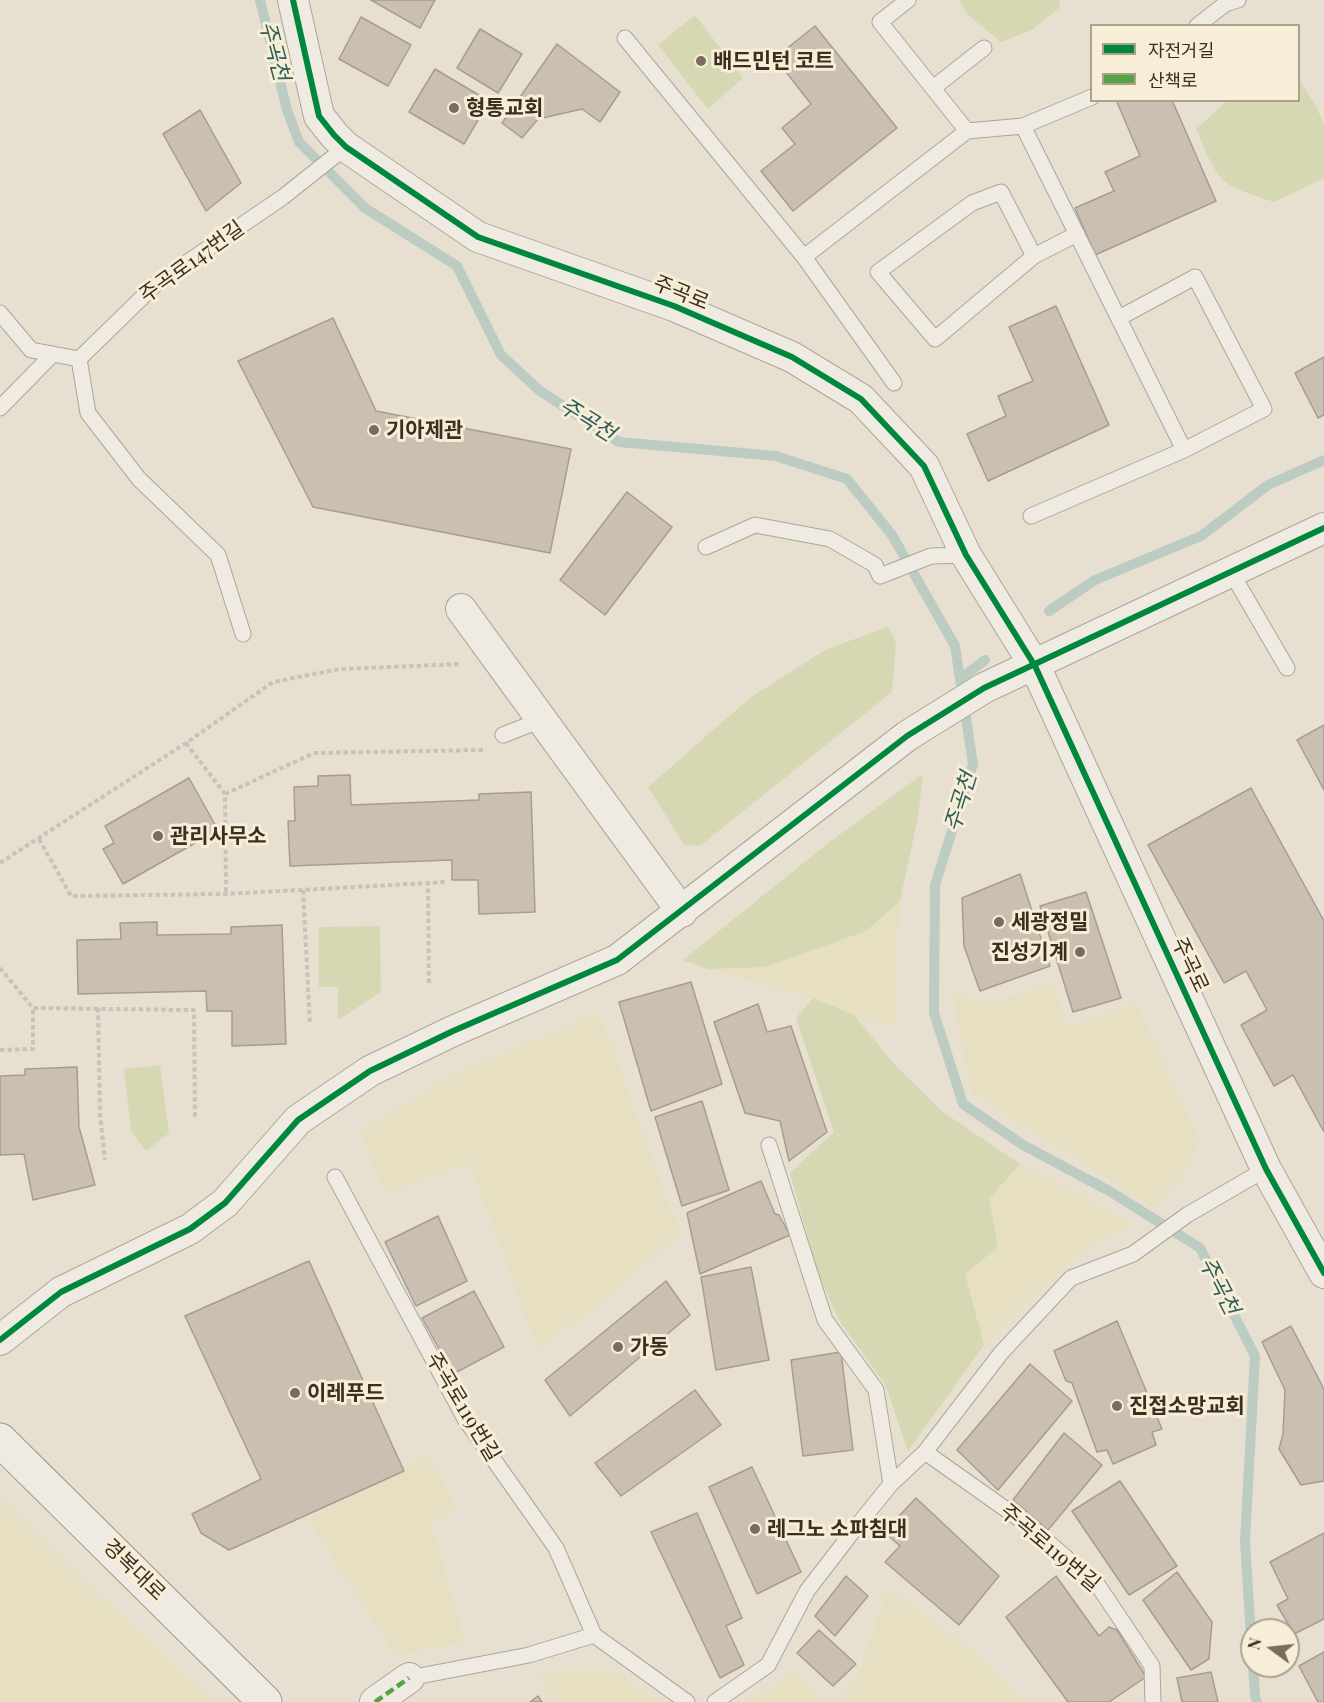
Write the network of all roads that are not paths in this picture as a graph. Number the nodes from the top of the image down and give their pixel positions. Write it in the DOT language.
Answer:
graph roads {
  1 [pos="293,0"];
  2 [pos="908,0"];
  3 [pos="1238,0"];
  4 [pos="1200,24"];
  5 [pos="625,38"];
  6 [pos="984,48"];
  7 [pos="933,88"];
  8 [pos="1090,98"];
  9 [pos="1023,126"];
  10 [pos="967,131"];
  11 [pos="346,147"];
  12 [pos="1077,234"];
  13 [pos="804,256"];
  14 [pos="1034,256"];
  15 [pos="0,313"];
  16 [pos="1119,318"];
  17 [pos="53,354"];
  18 [pos="79,360"];
  19 [pos="894,382"];
  20 [pos="0,408"];
  21 [pos="1184,450"];
  22 [pos="1031,516"];
  23 [pos="1324,528"];
  24 [pos="706,547"];
  25 [pos="966,555"];
  26 [pos="1232,572"];
  27 [pos="460,609"];
  28 [pos="243,634"];
  29 [pos="1035,666"];
  30 [pos="1287,668"];
  31 [pos="541,720"];
  32 [pos="503,735"];
  33 [pos="682,912"];
  34 [pos="769,1145"];
  35 [pos="1266,1169"];
  36 [pos="334,1177"];
  37 [pos="1324,1273"];
  38 [pos="0,1340"];
  39 [pos="0,1440"];
  40 [pos="925,1452"];
  41 [pos="891,1484"];
  42 [pos="594,1635"];
  43 [pos="409,1678"];
  44 [pos="265,1702"];
  45 [pos="375,1702"];
  46 [pos="687,1702"];
  47 [pos="715,1702"];
  48 [pos="1154,1702"];
  1 -- 11 [label="street, 주곡로"];
  2 -- 7 [label="lane"];
  3 -- 4 [label="lane"];
  5 -- 13 [label="lane"];
  6 -- 7 [label="lane"];
  7 -- 10 [label="lane"];
  8 -- 9 [label="lane"];
  9 -- 10 [label="lane"];
  9 -- 12 [label="lane"];
  10 -- 13 [label="lane"];
  11 -- 18 [label="lane, 주곡로147번길"];
  11 -- 25 [label="street, 주곡로"];
  12 -- 14 [label="lane"];
  12 -- 16 [label="lane"];
  13 -- 19 [label="lane"];
  14 -- 14 [label="lane"];
  15 -- 17 [label="lane"];
  16 -- 21 [label="lane"];
  16 -- 21 [label="lane"];
  17 -- 18 [label="lane"];
  17 -- 20 [label="lane"];
  18 -- 28 [label="lane"];
  21 -- 22 [label="lane"];
  23 -- 26 [label="street"];
  24 -- 25 [label="lane"];
  25 -- 29 [label="street, 주곡로"];
  26 -- 29 [label="street"];
  26 -- 30 [label="lane"];
  27 -- 31 [label="street"];
  29 -- 33 [label="street"];
  29 -- 35 [label="street, 주곡로"];
  31 -- 32 [label="lane"];
  31 -- 33 [label="street"];
  33 -- 38 [label="street"];
  34 -- 41 [label="lane"];
  35 -- 37 [label="street, 주곡로"];
  35 -- 40 [label="lane"];
  36 -- 42 [label="lane, 주곡로119번길"];
  39 -- 44 [label="street, 경복대로"];
  40 -- 41 [label="lane"];
  40 -- 48 [label="lane, 주곡로119번길"];
  41 -- 47 [label="lane"];
  42 -- 43 [label="lane"];
  42 -- 46 [label="lane"];
  43 -- 45 [label="street"];
}
